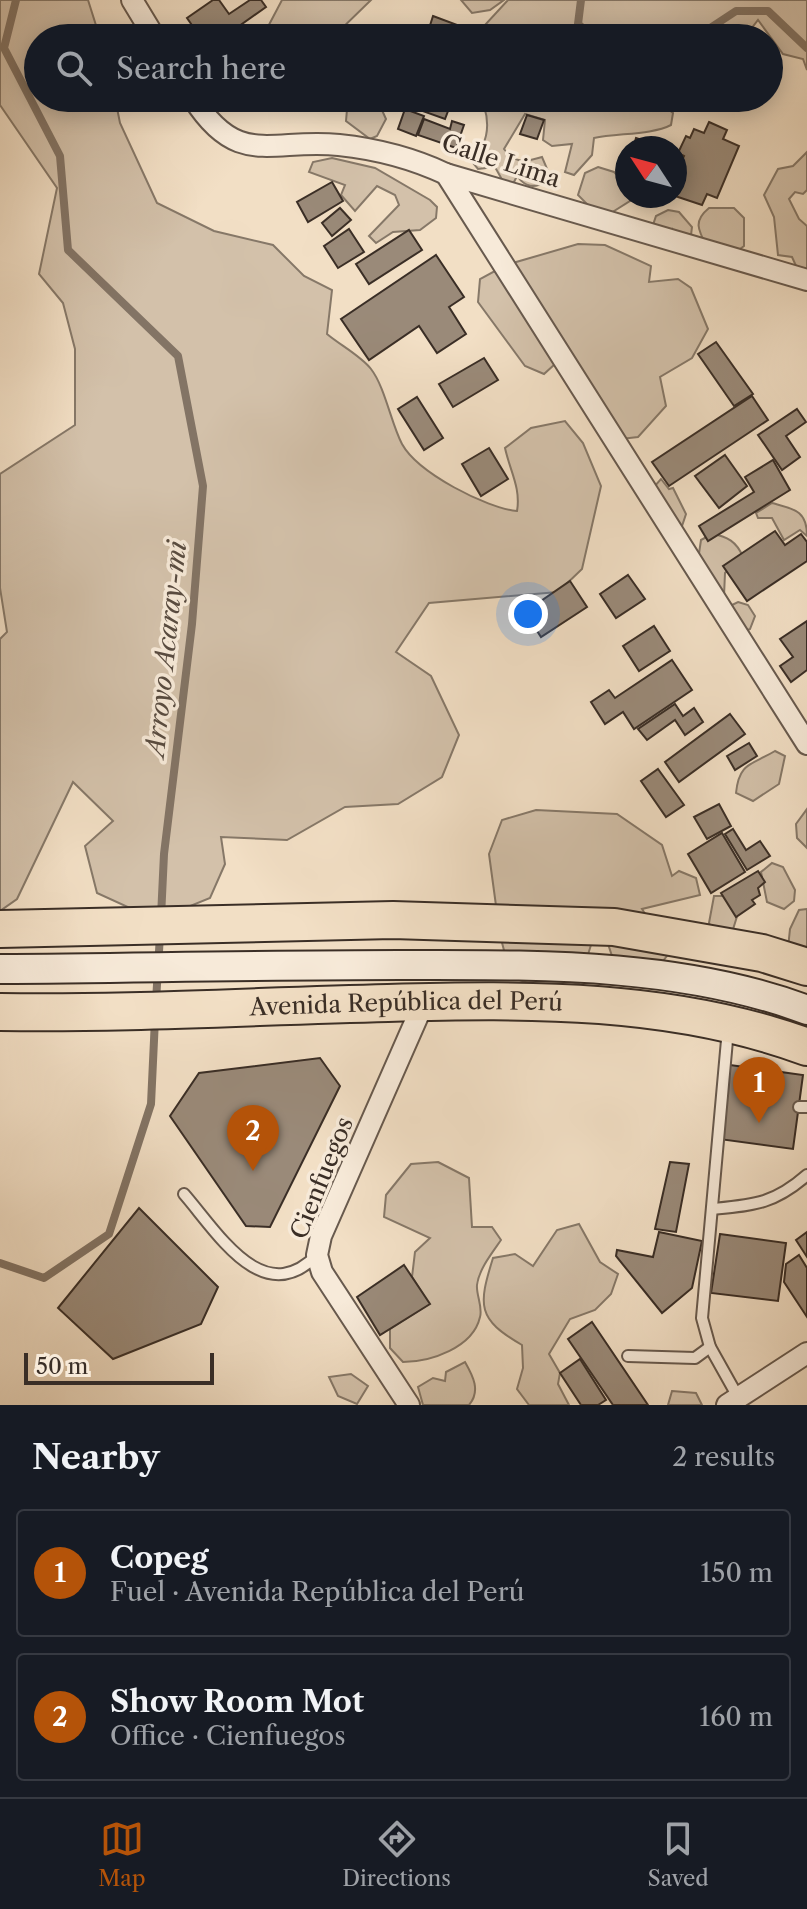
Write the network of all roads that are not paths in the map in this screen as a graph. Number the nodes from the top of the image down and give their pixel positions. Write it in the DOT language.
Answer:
graph roads {
  1 [pos="132,0"];
  2 [pos="147,24"];
  3 [pos="202,112"];
  4 [pos="446,174"];
  5 [pos="807,280"];
  6 [pos="807,744"];
  7 [pos="0,929"];
  8 [pos="807,967"];
  9 [pos="0,969"];
  10 [pos="424,1002"];
  11 [pos="807,1010"];
  12 [pos="0,1012"];
  13 [pos="729,1023"];
  14 [pos="807,1047"];
  15 [pos="807,1175"];
  16 [pos="184,1194"];
  17 [pos="712,1209"];
  18 [pos="317,1255"];
  19 [pos="710,1347"];
  20 [pos="807,1353"];
  21 [pos="628,1356"];
  22 [pos="732,1401"];
  23 [pos="409,1405"];
  1 -- 2 [label="street"];
  3 -- 4 [label="street, Calle Lima"];
  4 -- 5 [label="street, Calle Lima"];
  4 -- 6 [label="street"];
  7 -- 8 [label="highway"];
  9 -- 11 [label="street"];
  10 -- 12 [label="highway, Avenida República del Perú"];
  10 -- 13 [label="highway, Avenida República del Perú"];
  10 -- 18 [label="street, Cienfuegos"];
  13 -- 14 [label="highway, Avenida República del Perú"];
  13 -- 17 [label="lane"];
  15 -- 17 [label="lane"];
  16 -- 18 [label="lane"];
  17 -- 19 [label="lane"];
  18 -- 23 [label="street, Cienfuegos"];
  19 -- 21 [label="lane"];
  19 -- 22 [label="lane"];
  20 -- 22 [label="street"];
}
